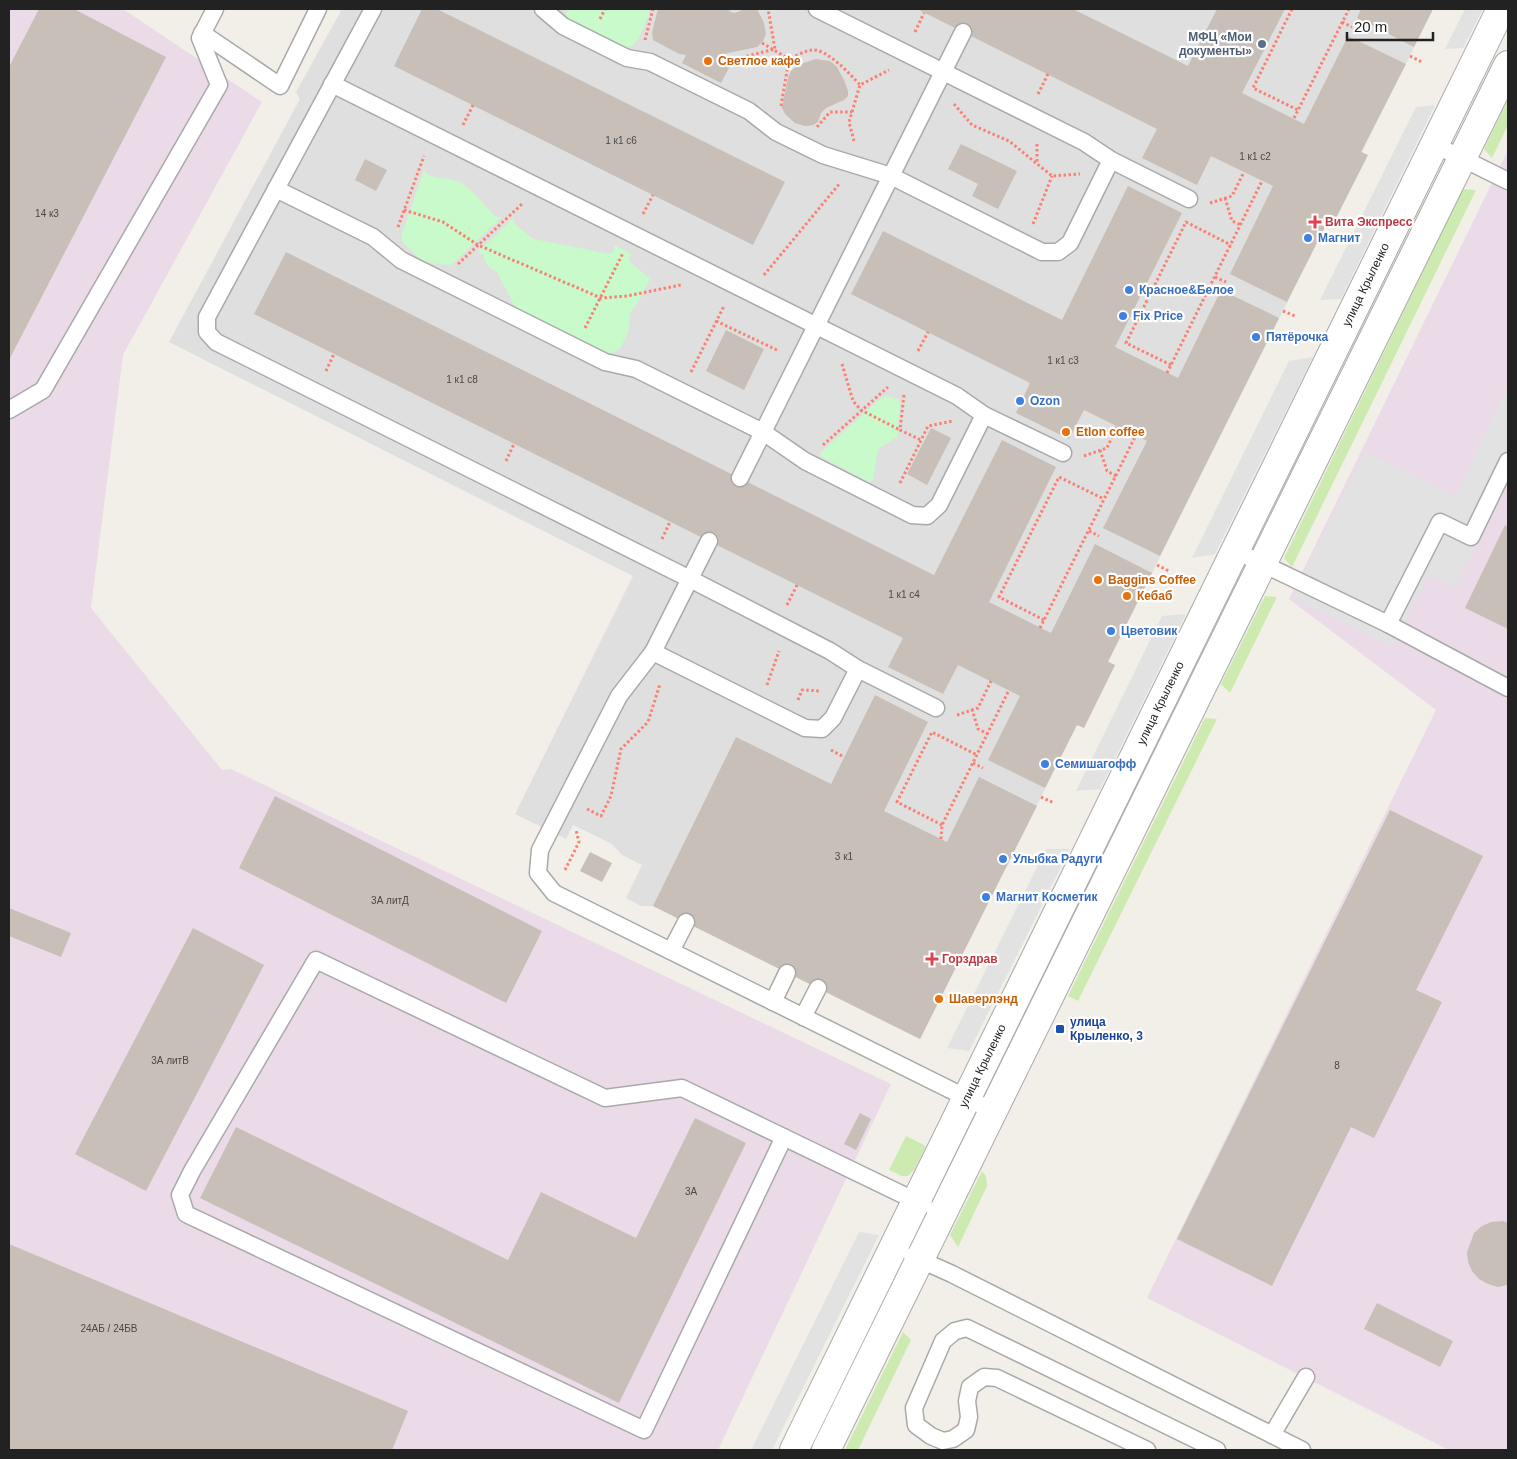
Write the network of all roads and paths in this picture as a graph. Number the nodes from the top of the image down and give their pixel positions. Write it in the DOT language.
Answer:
graph roads {
  1 [pos="215,9"];
  2 [pos="318,9"];
  3 [pos="373,9"];
  4 [pos="543,9"];
  5 [pos="653,9"];
  6 [pos="768,9"];
  7 [pos="817,9"];
  8 [pos="1292,9"];
  9 [pos="1348,9"];
  10 [pos="1501,9"];
  11 [pos="1342,22"];
  12 [pos="1352,27"];
  13 [pos="963,32"];
  14 [pos="202,33"];
  15 [pos="762,43"];
  16 [pos="775,49"];
  17 [pos="905,53"];
  18 [pos="1410,56"];
  19 [pos="635,59"];
  20 [pos="789,59"];
  21 [pos="732,60"];
  22 [pos="1422,62"];
  23 [pos="1508,65"];
  24 [pos="943,72"];
  25 [pos="332,84"];
  26 [pos="860,85"];
  27 [pos="1298,110"];
  28 [pos="852,112"];
  29 [pos="1294,118"];
  30 [pos="776,132"];
  31 [pos="432,134"];
  32 [pos="1435,145"];
  33 [pos="807,148"];
  34 [pos="1463,158"];
  35 [pos="852,164"];
  36 [pos="1108,166"];
  37 [pos="1244,172"];
  38 [pos="891,176"];
  39 [pos="1052,176"];
  40 [pos="1262,181"];
  41 [pos="1508,181"];
  42 [pos="276,188"];
  43 [pos="539,188"];
  44 [pos="1225,198"];
  45 [pos="1189,199"];
  46 [pos="404,210"];
  47 [pos="1241,225"];
  48 [pos="632,234"];
  49 [pos="1025,243"];
  50 [pos="478,245"];
  51 [pos="1231,245"];
  52 [pos="389,250"];
  53 [pos="1215,277"];
  54 [pos="441,280"];
  55 [pos="1226,282"];
  56 [pos="734,285"];
  57 [pos="643,293"];
  58 [pos="750,293"];
  59 [pos="601,298"];
  60 [pos="1283,310"];
  61 [pos="1295,316"];
  62 [pos="716,320"];
  63 [pos="816,326"];
  64 [pos="833,334"];
  65 [pos="576,348"];
  66 [pos="798,361"];
  67 [pos="1171,365"];
  68 [pos="908,372"];
  69 [pos="1167,373"];
  70 [pos="681,391"];
  71 [pos="9,410"];
  72 [pos="861,410"];
  73 [pos="984,414"];
  74 [pos="1117,426"];
  75 [pos="900,430"];
  76 [pos="763,432"];
  77 [pos="1136,435"];
  78 [pos="921,440"];
  79 [pos="1100,450"];
  80 [pos="1063,453"];
  81 [pos="804,461"];
  82 [pos="1508,461"];
  83 [pos="1116,476"];
  84 [pos="740,478"];
  85 [pos="1104,499"];
  86 [pos="889,504"];
  87 [pos="1089,531"];
  88 [pos="1099,536"];
  89 [pos="709,541"];
  90 [pos="1236,551"];
  91 [pos="1263,563"];
  92 [pos="1156,565"];
  93 [pos="1169,571"];
  94 [pos="690,579"];
  95 [pos="1044,620"];
  96 [pos="1388,624"];
  97 [pos="1040,628"];
  98 [pos="786,629"];
  99 [pos="660,656"];
  100 [pos="858,669"];
  101 [pos="991,681"];
  102 [pos="1508,688"];
  103 [pos="1009,690"];
  104 [pos="846,692"];
  105 [pos="760,705"];
  106 [pos="936,708"];
  107 [pos="972,710"];
  108 [pos="788,719"];
  109 [pos="988,734"];
  110 [pos="977,755"];
  111 [pos="973,763"];
  112 [pos="984,768"];
  113 [pos="1041,797"];
  114 [pos="566,798"];
  115 [pos="1054,803"];
  116 [pos="942,825"];
  117 [pos="572,828"];
  118 [pos="941,839"];
  119 [pos="554,893"];
  120 [pos="686,922"];
  121 [pos="671,951"];
  122 [pos="787,973"];
  123 [pos="818,988"];
  124 [pos="773,1002"];
  125 [pos="803,1017"];
  126 [pos="967,1098"];
  127 [pos="993,1111"];
  128 [pos="784,1137"];
  129 [pos="916,1202"];
  130 [pos="943,1214"];
  131 [pos="894,1248"];
  132 [pos="920,1260"];
  133 [pos="1306,1377"];
  134 [pos="1272,1436"];
  135 [pos="794,1450"];
  136 [pos="826,1450"];
  137 [pos="1147,1450"];
  138 [pos="1217,1450"];
  139 [pos="1302,1450"];
  1 -- 14 [label="lane"];
  2 -- 14 [label="lane"];
  3 -- 25 [label="lane"];
  4 -- 19 [label="lane"];
  5 -- 19 [label="path"];
  6 -- 16 [label="path"];
  7 -- 17 [label="lane"];
  8 -- 27 [label="path"];
  9 -- 11 [label="path"];
  10 -- 32 [label="street, улица Крыленко"];
  11 -- 12 [label="path"];
  11 -- 27 [label="path"];
  13 -- 24 [label="lane"];
  14 -- 71 [label="lane"];
  15 -- 16 [label="path"];
  16 -- 20 [label="path"];
  16 -- 21 [label="path"];
  17 -- 24 [label="lane"];
  17 -- 26 [label="path"];
  18 -- 22 [label="path"];
  19 -- 30 [label="lane"];
  20 -- 26 [label="path"];
  20 -- 30 [label="path"];
  23 -- 34 [label="street"];
  24 -- 36 [label="lane"];
  24 -- 38 [label="lane"];
  24 -- 39 [label="path"];
  25 -- 31 [label="lane"];
  25 -- 42 [label="lane"];
  26 -- 28 [label="path"];
  27 -- 29 [label="path"];
  28 -- 33 [label="path"];
  28 -- 35 [label="path"];
  30 -- 33 [label="lane"];
  31 -- 43 [label="lane"];
  31 -- 46 [label="path"];
  32 -- 34 [label="lane"];
  32 -- 90 [label="street, улица Крыленко"];
  33 -- 35 [label="lane"];
  34 -- 41 [label="lane"];
  34 -- 91 [label="street"];
  35 -- 38 [label="lane"];
  35 -- 58 [label="path"];
  36 -- 39 [label="path"];
  36 -- 45 [label="lane"];
  36 -- 49 [label="lane"];
  37 -- 44 [label="path"];
  38 -- 49 [label="lane"];
  38 -- 63 [label="lane"];
  39 -- 49 [label="path"];
  40 -- 47 [label="path"];
  42 -- 52 [label="lane"];
  42 -- 94 [label="lane"];
  43 -- 48 [label="lane"];
  43 -- 50 [label="path"];
  44 -- 45 [label="path"];
  44 -- 47 [label="path"];
  46 -- 50 [label="path"];
  46 -- 52 [label="path"];
  47 -- 51 [label="path"];
  48 -- 56 [label="lane"];
  48 -- 59 [label="path"];
  50 -- 54 [label="path"];
  50 -- 59 [label="path"];
  51 -- 53 [label="path"];
  51 -- 67 [label="path"];
  52 -- 54 [label="lane"];
  53 -- 55 [label="path"];
  53 -- 67 [label="path"];
  54 -- 65 [label="lane"];
  56 -- 58 [label="lane"];
  56 -- 62 [label="path"];
  57 -- 59 [label="path"];
  58 -- 63 [label="lane"];
  59 -- 65 [label="path"];
  60 -- 61 [label="path"];
  62 -- 66 [label="path"];
  62 -- 70 [label="path"];
  63 -- 64 [label="lane"];
  63 -- 66 [label="lane"];
  64 -- 68 [label="lane"];
  64 -- 72 [label="path"];
  65 -- 70 [label="lane"];
  66 -- 76 [label="lane"];
  67 -- 69 [label="path"];
  68 -- 72 [label="path"];
  68 -- 73 [label="lane"];
  68 -- 75 [label="path"];
  70 -- 76 [label="lane"];
  72 -- 75 [label="path"];
  72 -- 81 [label="path"];
  73 -- 78 [label="path"];
  73 -- 80 [label="lane"];
  73 -- 86 [label="lane"];
  74 -- 79 [label="path"];
  75 -- 78 [label="path"];
  76 -- 81 [label="lane"];
  76 -- 84 [label="lane"];
  77 -- 83 [label="path"];
  78 -- 86 [label="path"];
  79 -- 80 [label="path"];
  79 -- 83 [label="path"];
  81 -- 86 [label="lane"];
  82 -- 96 [label="lane"];
  83 -- 85 [label="path"];
  85 -- 87 [label="path"];
  85 -- 95 [label="path"];
  87 -- 88 [label="path"];
  87 -- 95 [label="path"];
  89 -- 94 [label="lane"];
  90 -- 91 [label="lane"];
  90 -- 126 [label="street, улица Крыленко"];
  91 -- 96 [label="lane"];
  91 -- 127 [label="street"];
  92 -- 93 [label="path"];
  94 -- 98 [label="lane"];
  94 -- 99 [label="lane"];
  95 -- 97 [label="path"];
  96 -- 102 [label="lane"];
  98 -- 100 [label="lane"];
  98 -- 105 [label="path"];
  99 -- 105 [label="lane"];
  99 -- 114 [label="lane"];
  99 -- 114 [label="path"];
  100 -- 104 [label="lane"];
  100 -- 106 [label="lane"];
  101 -- 107 [label="path"];
  103 -- 109 [label="path"];
  104 -- 108 [label="path"];
  104 -- 108 [label="lane"];
  105 -- 108 [label="lane"];
  106 -- 107 [label="path"];
  107 -- 109 [label="path"];
  109 -- 110 [label="path"];
  110 -- 111 [label="path"];
  110 -- 116 [label="path"];
  111 -- 112 [label="path"];
  111 -- 116 [label="path"];
  113 -- 115 [label="path"];
  114 -- 119 [label="lane"];
  116 -- 118 [label="path"];
  117 -- 119 [label="path"];
  119 -- 121 [label="lane"];
  120 -- 121 [label="lane"];
  121 -- 124 [label="lane"];
  122 -- 124 [label="lane"];
  123 -- 125 [label="lane"];
  124 -- 125 [label="lane"];
  125 -- 126 [label="lane"];
  126 -- 127 [label="lane"];
  126 -- 129 [label="street, улица Крыленко"];
  127 -- 130 [label="street"];
  128 -- 128 [label="lane"];
  128 -- 129 [label="lane"];
  129 -- 130 [label="lane"];
  129 -- 131 [label="street, улица Крыленко"];
  130 -- 132 [label="street"];
  131 -- 132 [label="lane"];
  131 -- 135 [label="street, улица Крыленко"];
  132 -- 134 [label="lane"];
  132 -- 136 [label="street"];
  133 -- 134 [label="lane"];
  134 -- 139 [label="lane"];
  137 -- 138 [label="lane"];
}
